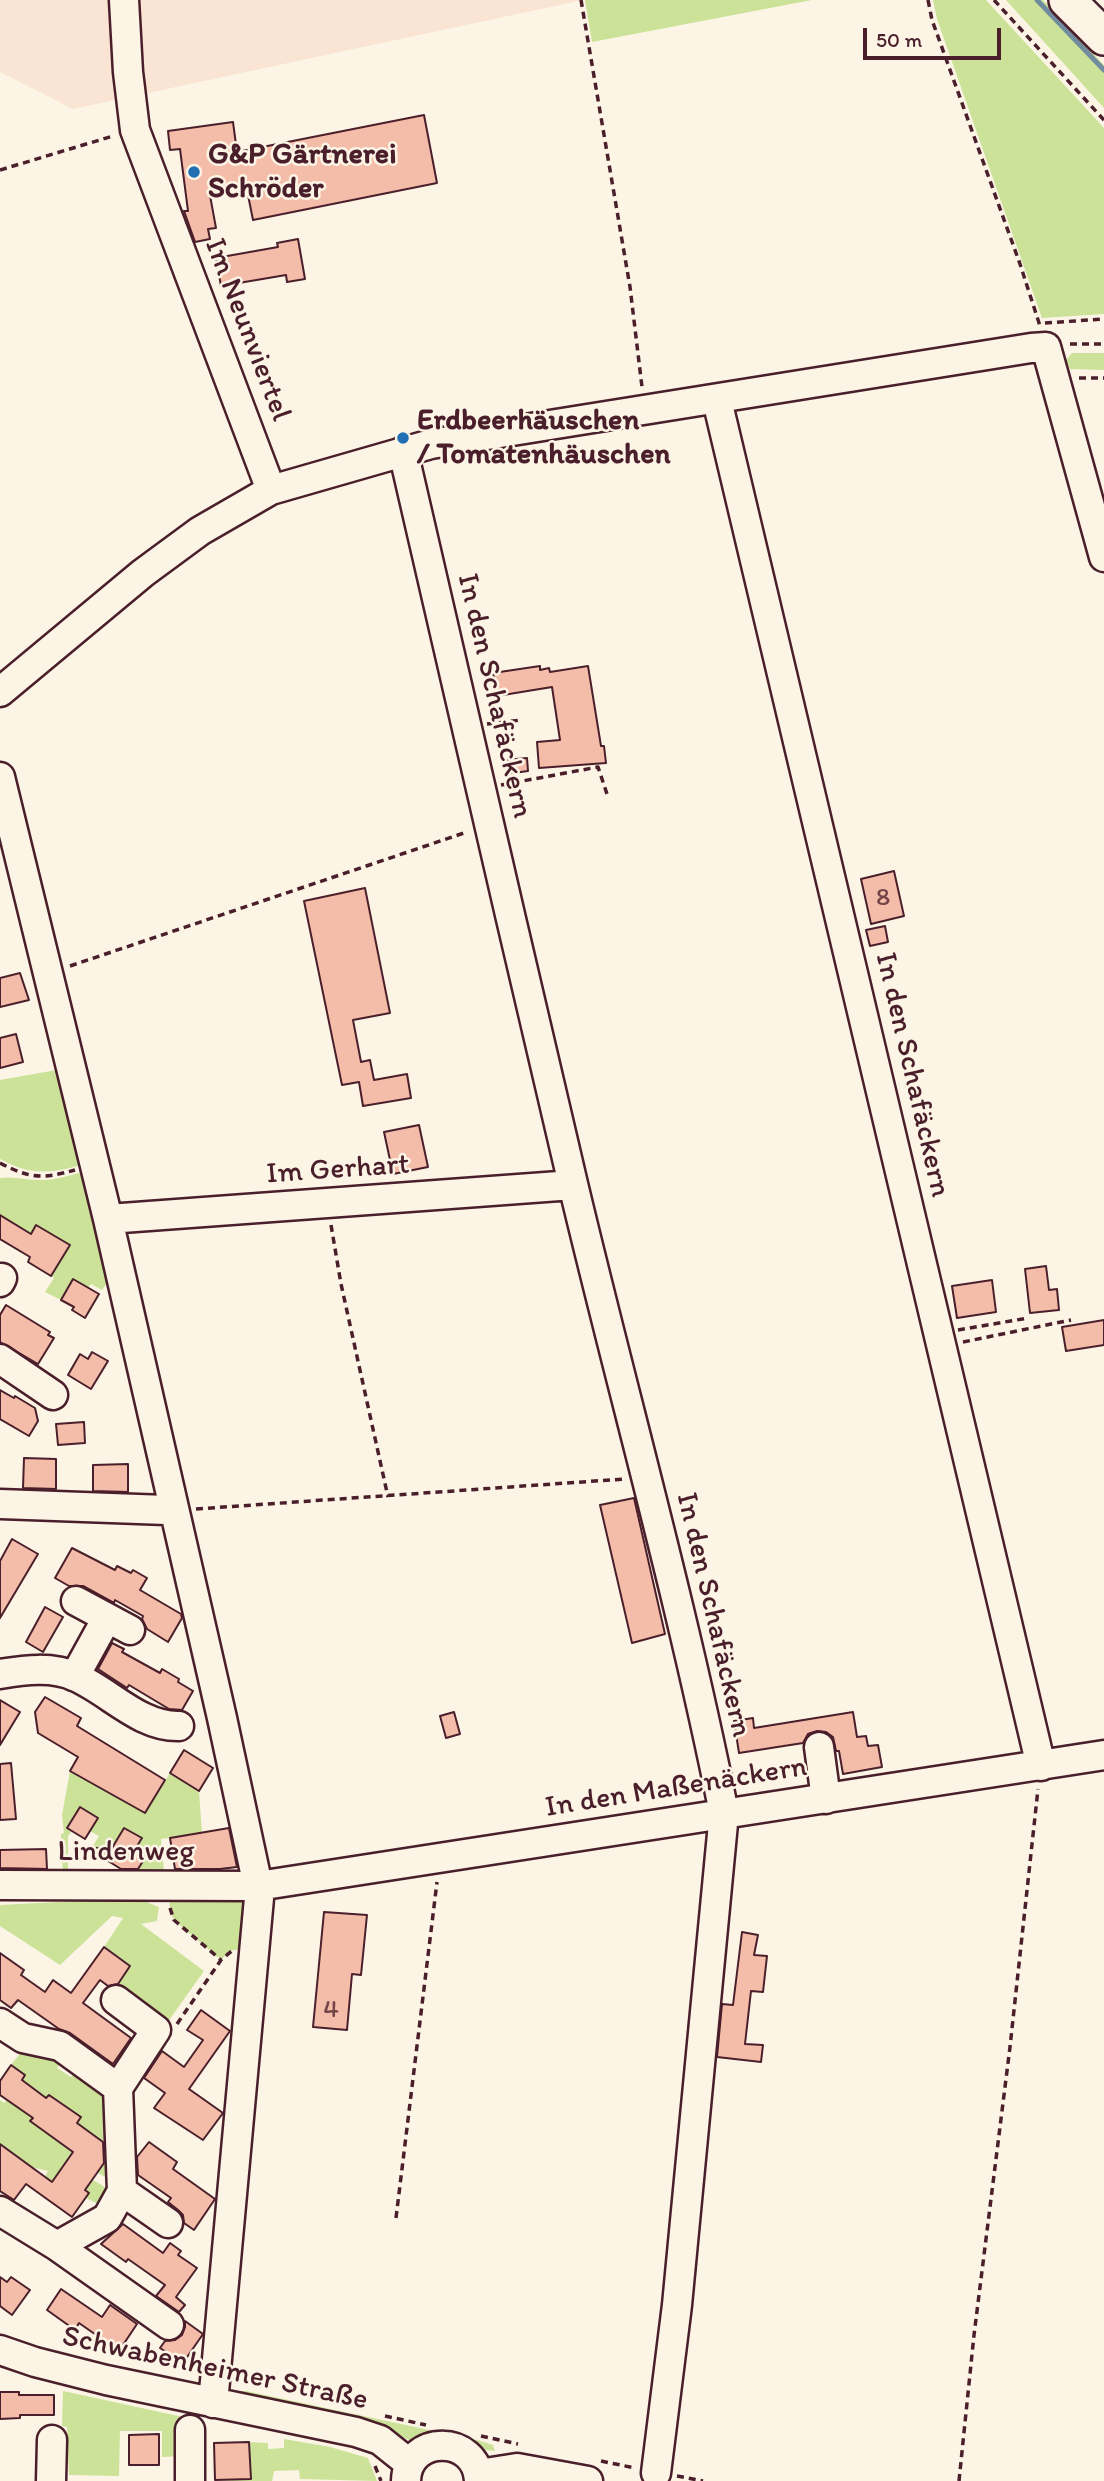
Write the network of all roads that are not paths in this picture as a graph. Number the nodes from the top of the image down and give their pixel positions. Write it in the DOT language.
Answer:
graph roads {
  1 [pos="124,0"];
  2 [pos="1068,0"];
  3 [pos="1104,37"];
  4 [pos="717,400"];
  5 [pos="403,451"];
  6 [pos="271,490"];
  7 [pos="1104,558"];
  8 [pos="0,692"];
  9 [pos="0,777"];
  10 [pos="573,1185"];
  11 [pos="108,1219"];
  12 [pos="0,1359"];
  13 [pos="53,1395"];
  14 [pos="0,1504"];
  15 [pos="169,1510"];
  16 [pos="76,1601"];
  17 [pos="104,1617"];
  18 [pos="130,1630"];
  19 [pos="0,1674"];
  20 [pos="75,1676"];
  21 [pos="179,1726"];
  22 [pos="819,1747"];
  23 [pos="1104,1755"];
  24 [pos="1041,1766"];
  25 [pos="826,1798"];
  26 [pos="724,1813"];
  27 [pos="0,1885"];
  28 [pos="255,1886"];
  29 [pos="116,2000"];
  30 [pos="0,2023"];
  31 [pos="118,2088"];
  32 [pos="122,2191"];
  33 [pos="0,2211"];
  34 [pos="168,2223"];
  35 [pos="57,2246"];
  36 [pos="169,2325"];
  37 [pos="0,2350"];
  38 [pos="213,2403"];
  39 [pos="190,2430"];
  40 [pos="52,2440"];
  41 [pos="408,2472"];
  42 [pos="656,2473"];
  43 [pos="479,2478"];
  44 [pos="51,2481"];
  45 [pos="190,2481"];
  46 [pos="588,2481"];
  1 -- 6 [label="street, Im Neunviertel"];
  2 -- 3 [label="main road"];
  4 -- 5 [label="street"];
  4 -- 7 [label="street"];
  4 -- 24 [label="street, In den Schafäckern"];
  5 -- 6 [label="street"];
  5 -- 10 [label="street, In den Schafäckern"];
  6 -- 8 [label="street"];
  9 -- 11 [label="street"];
  10 -- 11 [label="street, Im Gerhart"];
  10 -- 26 [label="street, In den Schafäckern"];
  11 -- 15 [label="street"];
  12 -- 13 [label="street"];
  14 -- 15 [label="street"];
  15 -- 28 [label="street"];
  16 -- 17 [label="street"];
  17 -- 18 [label="street"];
  17 -- 20 [label="street"];
  19 -- 20 [label="street"];
  20 -- 21 [label="street"];
  22 -- 25 [label="street"];
  23 -- 24 [label="street, In den Maßenäckern"];
  24 -- 25 [label="street, In den Maßenäckern"];
  25 -- 26 [label="street, In den Maßenäckern"];
  26 -- 28 [label="street, In den Maßenäckern"];
  26 -- 42 [label="street, In den Schafäckern"];
  27 -- 28 [label="street, Lindenweg"];
  28 -- 38 [label="street"];
  29 -- 31 [label="street"];
  30 -- 31 [label="street"];
  31 -- 32 [label="street"];
  32 -- 34 [label="street"];
  32 -- 35 [label="street"];
  33 -- 35 [label="street"];
  35 -- 36 [label="street"];
  37 -- 38 [label="street, Schwabenheimer Straße"];
  38 -- 41 [label="street, Schwabenheimer Straße"];
  39 -- 45 [label="street"];
  40 -- 44 [label="street"];
  41 -- 43 [label="street"];
  43 -- 46 [label="street"];
}
